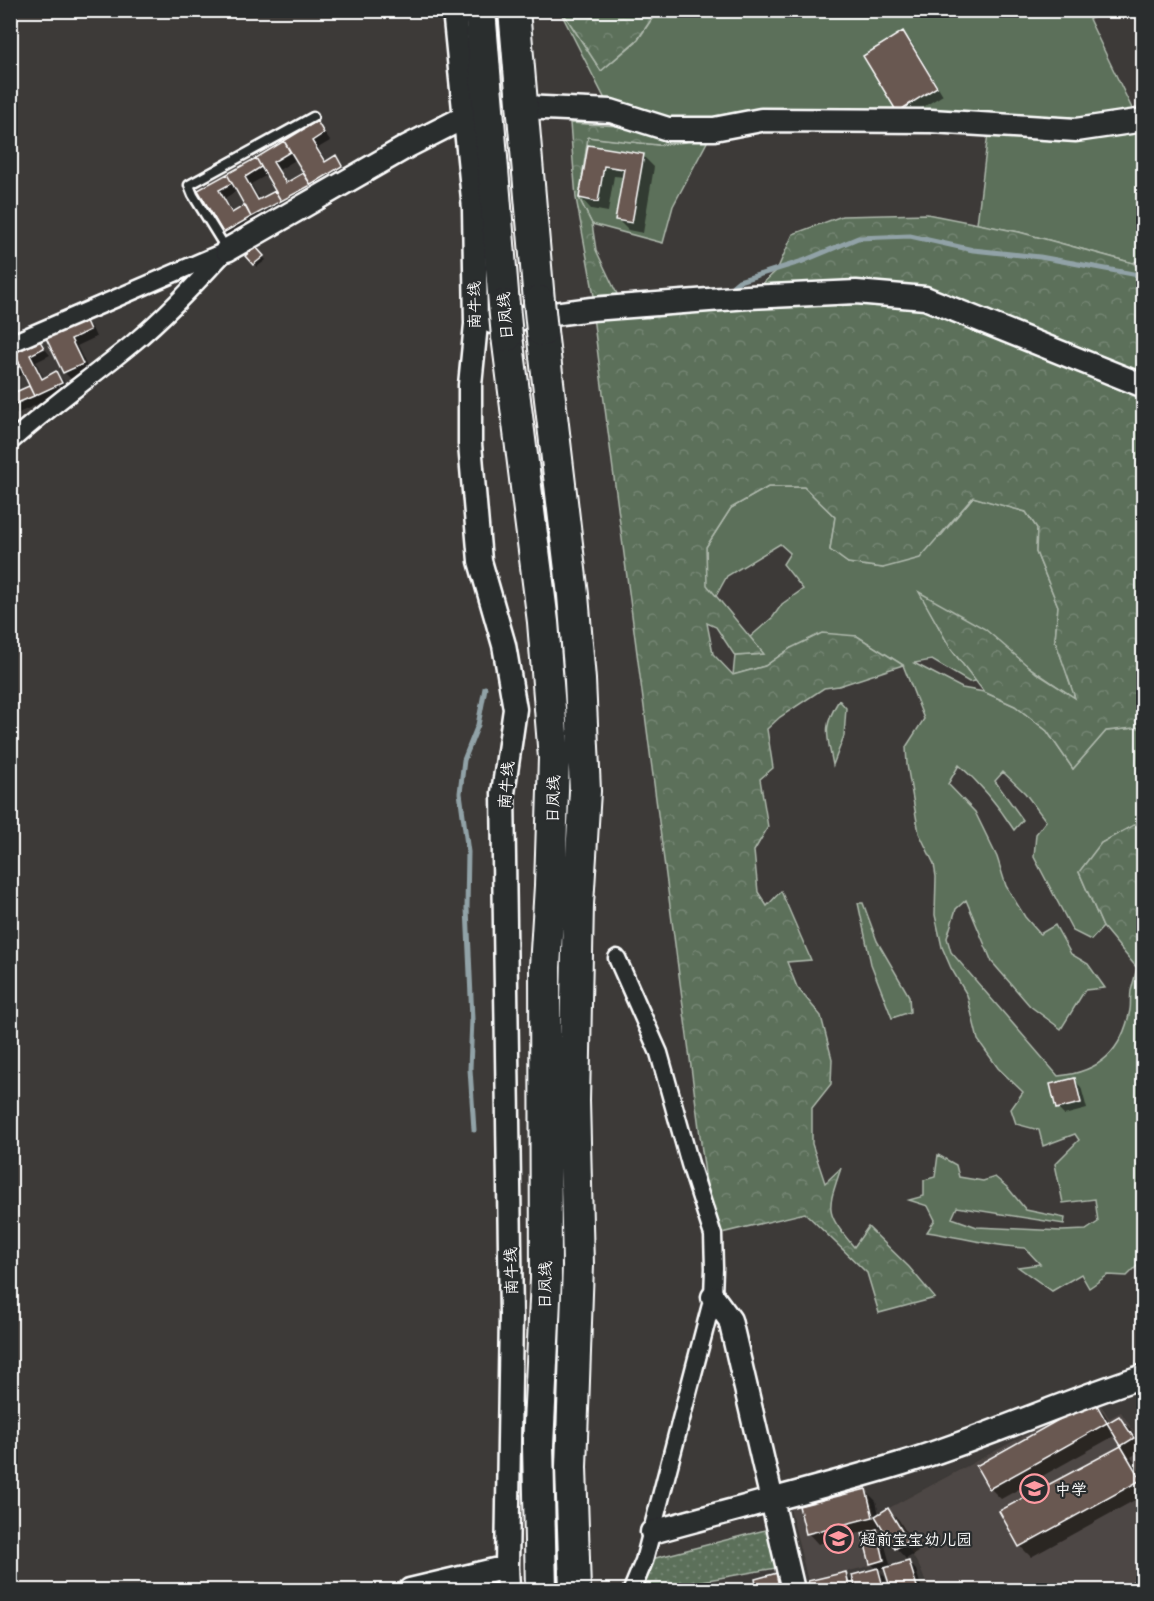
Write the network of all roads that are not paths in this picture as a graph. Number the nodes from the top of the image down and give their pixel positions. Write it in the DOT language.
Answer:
graph roads {
  1 [pos="454,10"];
  2 [pos="480,10"];
  3 [pos="514,10"];
  4 [pos="522,107"];
  5 [pos="477,115"];
  6 [pos="313,117"];
  7 [pos="1143,120"];
  8 [pos="228,250"];
  9 [pos="476,324"];
  10 [pos="10,344"];
  11 [pos="1143,386"];
  12 [pos="10,442"];
  13 [pos="617,958"];
  14 [pos="712,1297"];
  15 [pos="1143,1376"];
  16 [pos="770,1500"];
  17 [pos="651,1532"];
  18 [pos="507,1567"];
  19 [pos="410,1590"];
  20 [pos="508,1590"];
  21 [pos="541,1590"];
  22 [pos="575,1590"];
  23 [pos="632,1590"];
  24 [pos="793,1590"];
  1 -- 5 [label="street, 南牛线"];
  2 -- 5 [label="highway, 日凤线"];
  3 -- 4 [label="highway, 日凤线"];
  4 -- 7 [label="street"];
  4 -- 22 [label="highway, 日凤线, bridge"];
  5 -- 8 [label="street"];
  5 -- 9 [label="street, 南牛线"];
  5 -- 21 [label="highway, 日凤线, bridge"];
  6 -- 8 [label="lane"];
  8 -- 10 [label="street"];
  8 -- 12 [label="street"];
  9 -- 11 [label="street"];
  9 -- 18 [label="street, 南牛线"];
  13 -- 14 [label="street"];
  14 -- 16 [label="street"];
  14 -- 17 [label="street"];
  15 -- 16 [label="street"];
  16 -- 17 [label="street"];
  16 -- 24 [label="street"];
  17 -- 23 [label="street"];
  18 -- 19 [label="street"];
  18 -- 20 [label="street, 南牛线"];
}
